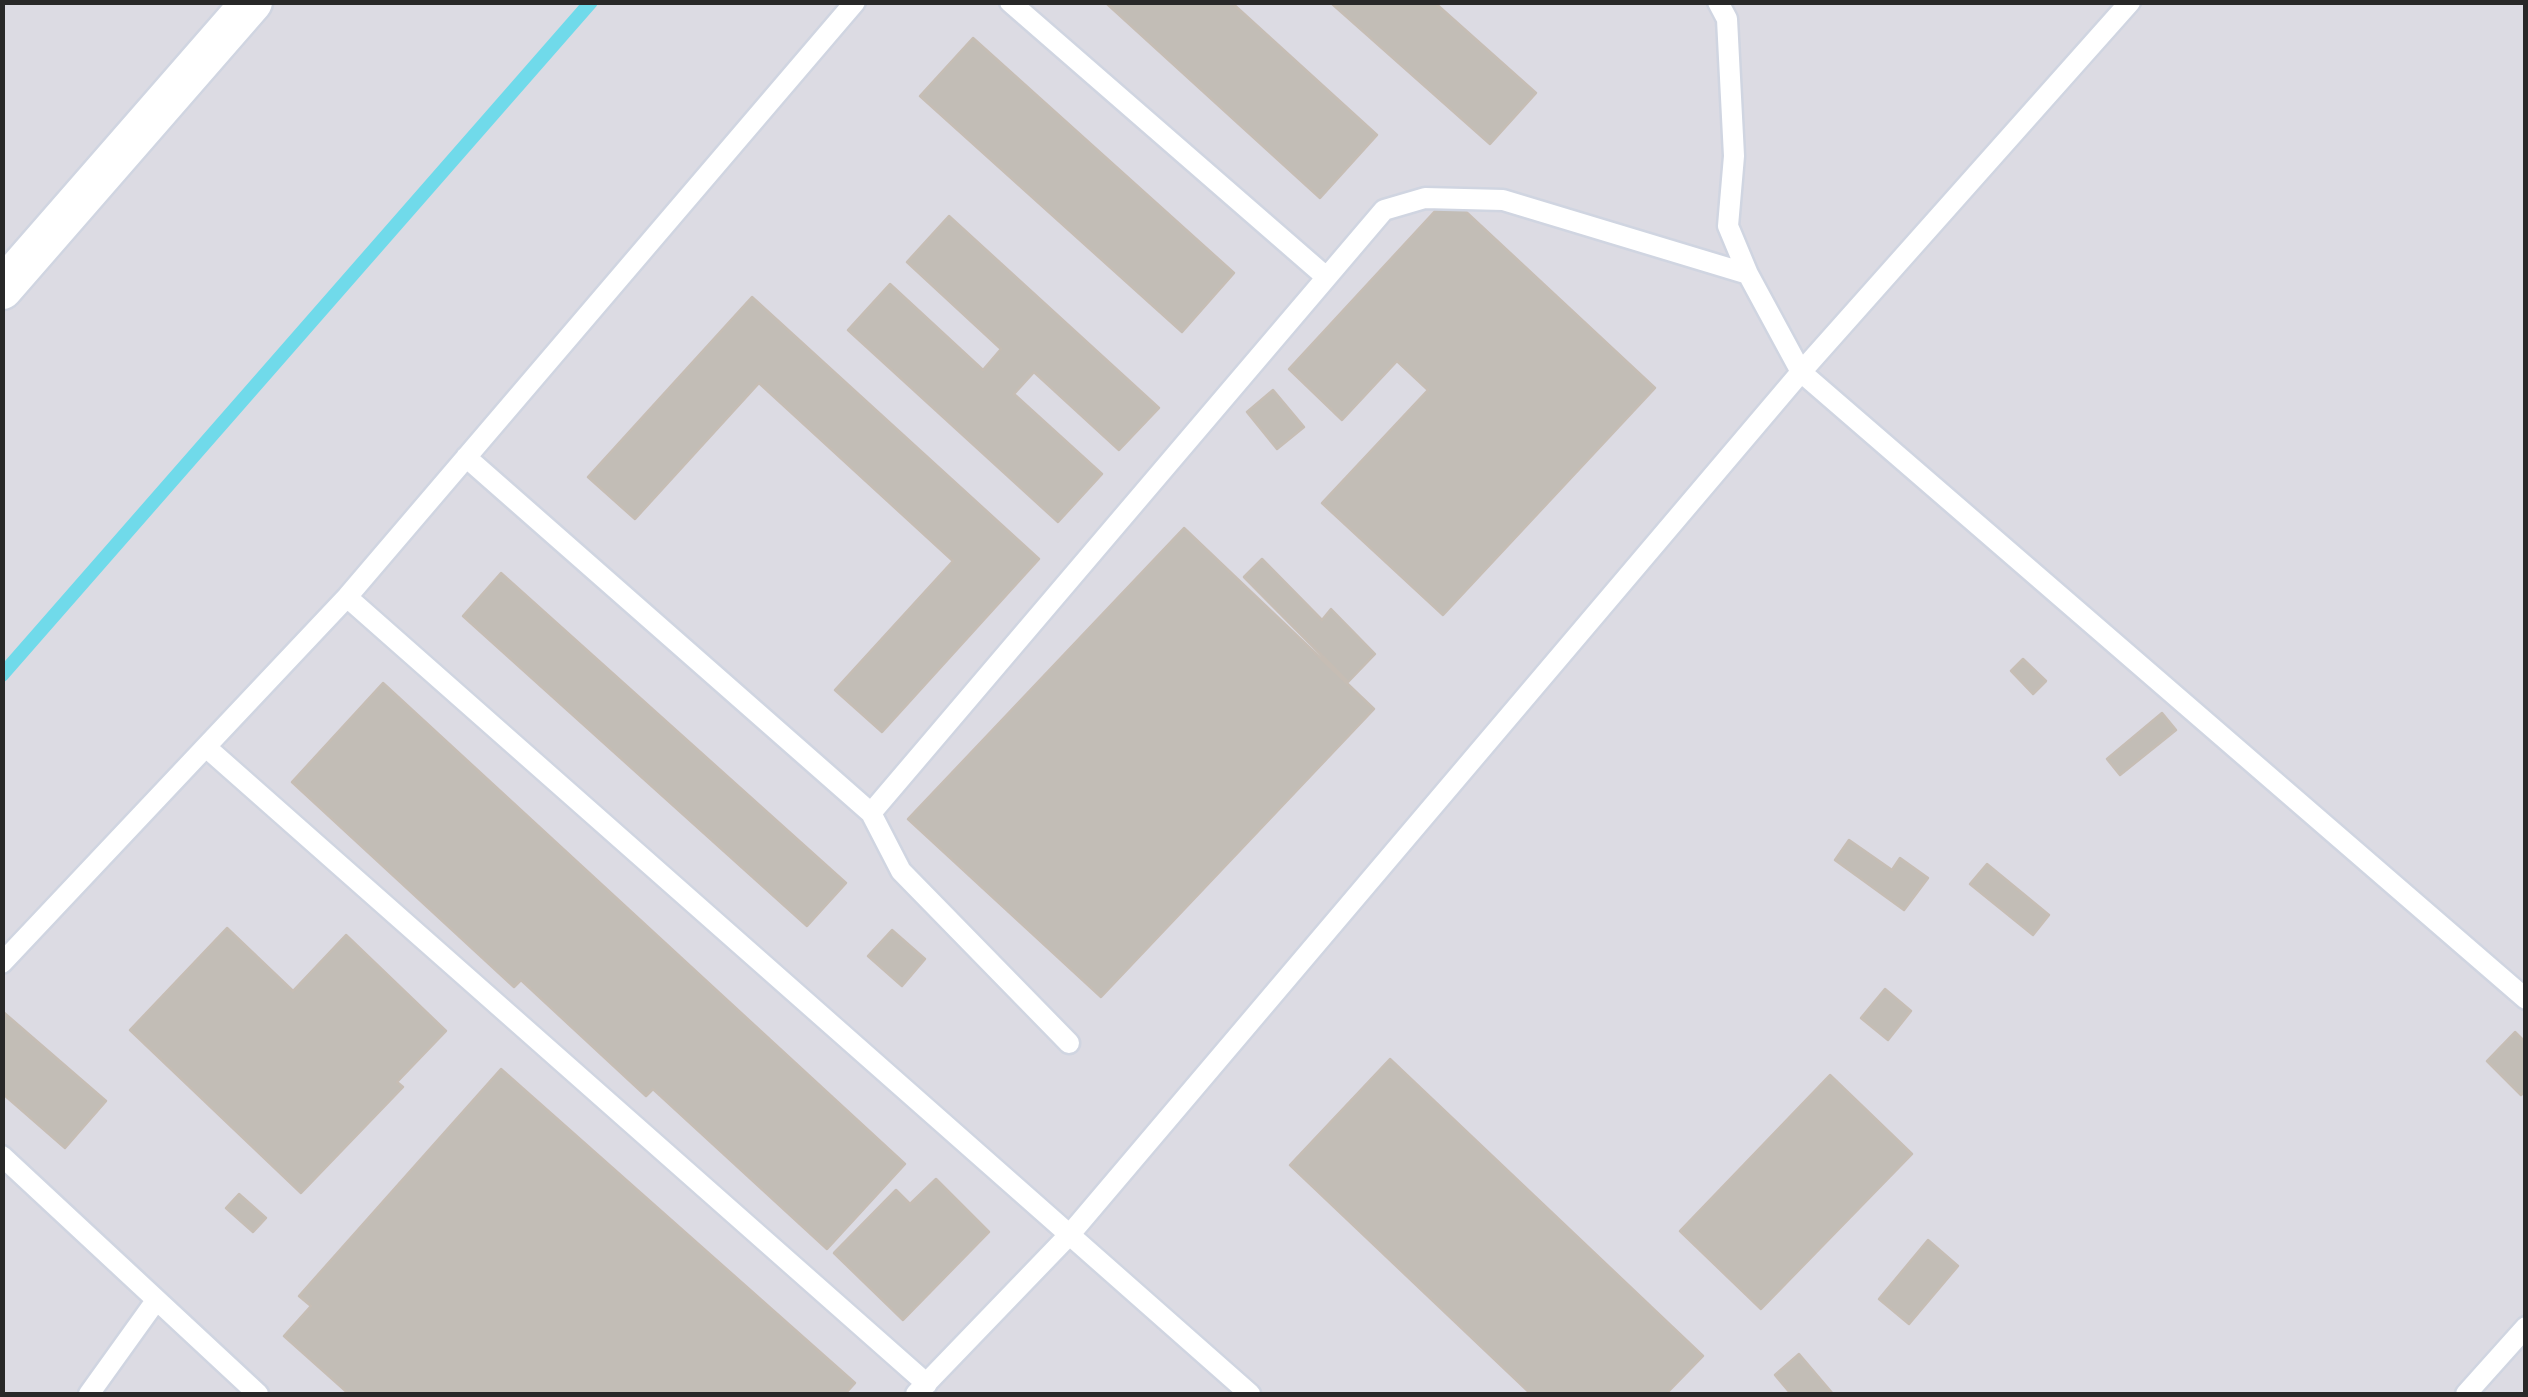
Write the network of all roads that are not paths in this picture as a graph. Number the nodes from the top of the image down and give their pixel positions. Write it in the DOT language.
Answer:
graph roads {
  1 [pos="252,2"];
  2 [pos="855,2"];
  3 [pos="1010,2"];
  4 [pos="1718,2"];
  5 [pos="2130,2"];
  6 [pos="1748,274"];
  7 [pos="1325,276"];
  8 [pos="2,289"];
  9 [pos="1802,372"];
  10 [pos="466,458"];
  11 [pos="347,597"];
  12 [pos="206,747"];
  13 [pos="871,813"];
  14 [pos="2,963"];
  15 [pos="2526,999"];
  16 [pos="1069,1044"];
  17 [pos="2,1156"];
  18 [pos="1071,1233"];
  19 [pos="154,1302"];
  20 [pos="2526,1327"];
  21 [pos="921,1389"];
  22 [pos="89,1394"];
  23 [pos="258,1394"];
  24 [pos="1250,1394"];
  25 [pos="2466,1394"];
  1 -- 8 [label="street"];
  2 -- 10 [label="lane"];
  3 -- 7 [label="lane"];
  4 -- 6 [label="lane"];
  5 -- 9 [label="lane"];
  6 -- 7 [label="lane"];
  6 -- 9 [label="lane"];
  7 -- 13 [label="lane"];
  9 -- 15 [label="lane"];
  9 -- 18 [label="lane"];
  10 -- 11 [label="lane"];
  10 -- 13 [label="lane"];
  11 -- 12 [label="lane"];
  11 -- 18 [label="lane"];
  12 -- 14 [label="lane"];
  12 -- 21 [label="lane"];
  13 -- 16 [label="lane"];
  17 -- 19 [label="lane"];
  18 -- 21 [label="lane"];
  18 -- 24 [label="lane"];
  19 -- 22 [label="lane"];
  19 -- 23 [label="lane"];
  20 -- 25 [label="lane"];
}
